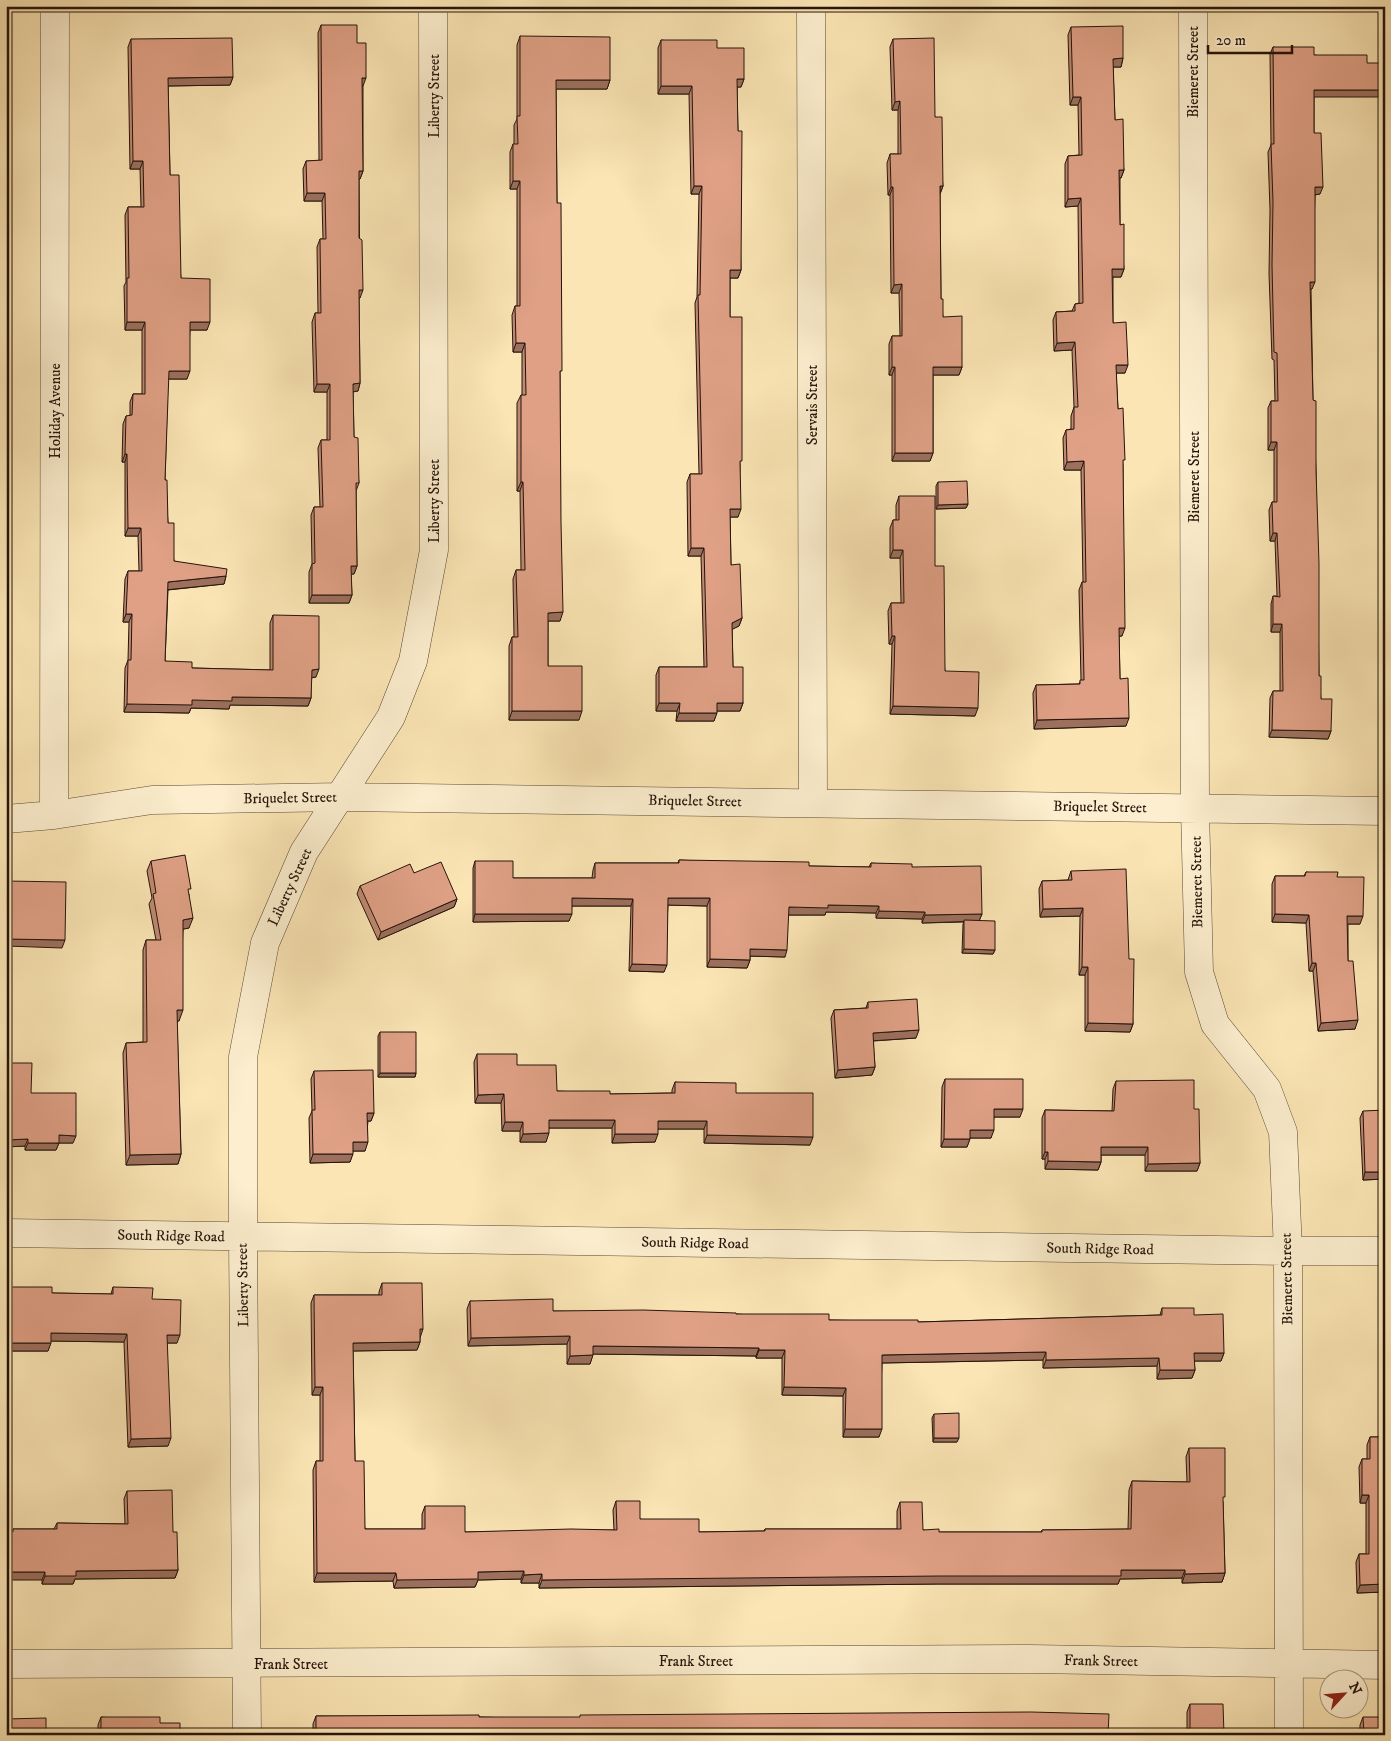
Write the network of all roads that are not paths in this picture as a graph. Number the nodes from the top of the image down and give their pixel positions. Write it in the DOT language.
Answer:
graph roads {
  1 [pos="55,6"];
  2 [pos="434,6"];
  3 [pos="811,6"];
  4 [pos="1193,6"];
  5 [pos="341,797"];
  6 [pos="813,803"];
  7 [pos="1195,808"];
  8 [pos="1385,811"];
  9 [pos="54,815"];
  10 [pos="6,819"];
  11 [pos="6,1233"];
  12 [pos="243,1237"];
  13 [pos="1288,1251"];
  14 [pos="1385,1251"];
  15 [pos="6,1664"];
  16 [pos="247,1664"];
  17 [pos="1288,1664"];
  18 [pos="1385,1666"];
  19 [pos="247,1735"];
  20 [pos="1288,1735"];
  1 -- 9 [label="street, Holiday Avenue"];
  2 -- 5 [label="street, Liberty Street"];
  3 -- 6 [label="street, Servais Street"];
  4 -- 7 [label="street, Biemeret Street"];
  5 -- 6 [label="street, Briquelet Street"];
  5 -- 9 [label="street, Briquelet Street"];
  5 -- 12 [label="street, Liberty Street"];
  6 -- 7 [label="street, Briquelet Street"];
  7 -- 8 [label="street, Briquelet Street"];
  7 -- 13 [label="street, Biemeret Street"];
  9 -- 10 [label="street, Briquelet Street"];
  11 -- 12 [label="street, South Ridge Road"];
  12 -- 13 [label="street, South Ridge Road"];
  12 -- 16 [label="street, Liberty Street"];
  13 -- 14 [label="street, South Ridge Road"];
  13 -- 17 [label="street, Biemeret Street"];
  15 -- 16 [label="street, Frank Street"];
  16 -- 17 [label="street, Frank Street"];
  16 -- 19 [label="street, Liberty Street"];
  17 -- 18 [label="street, Frank Street"];
  17 -- 20 [label="street, Biemeret Street"];
}
